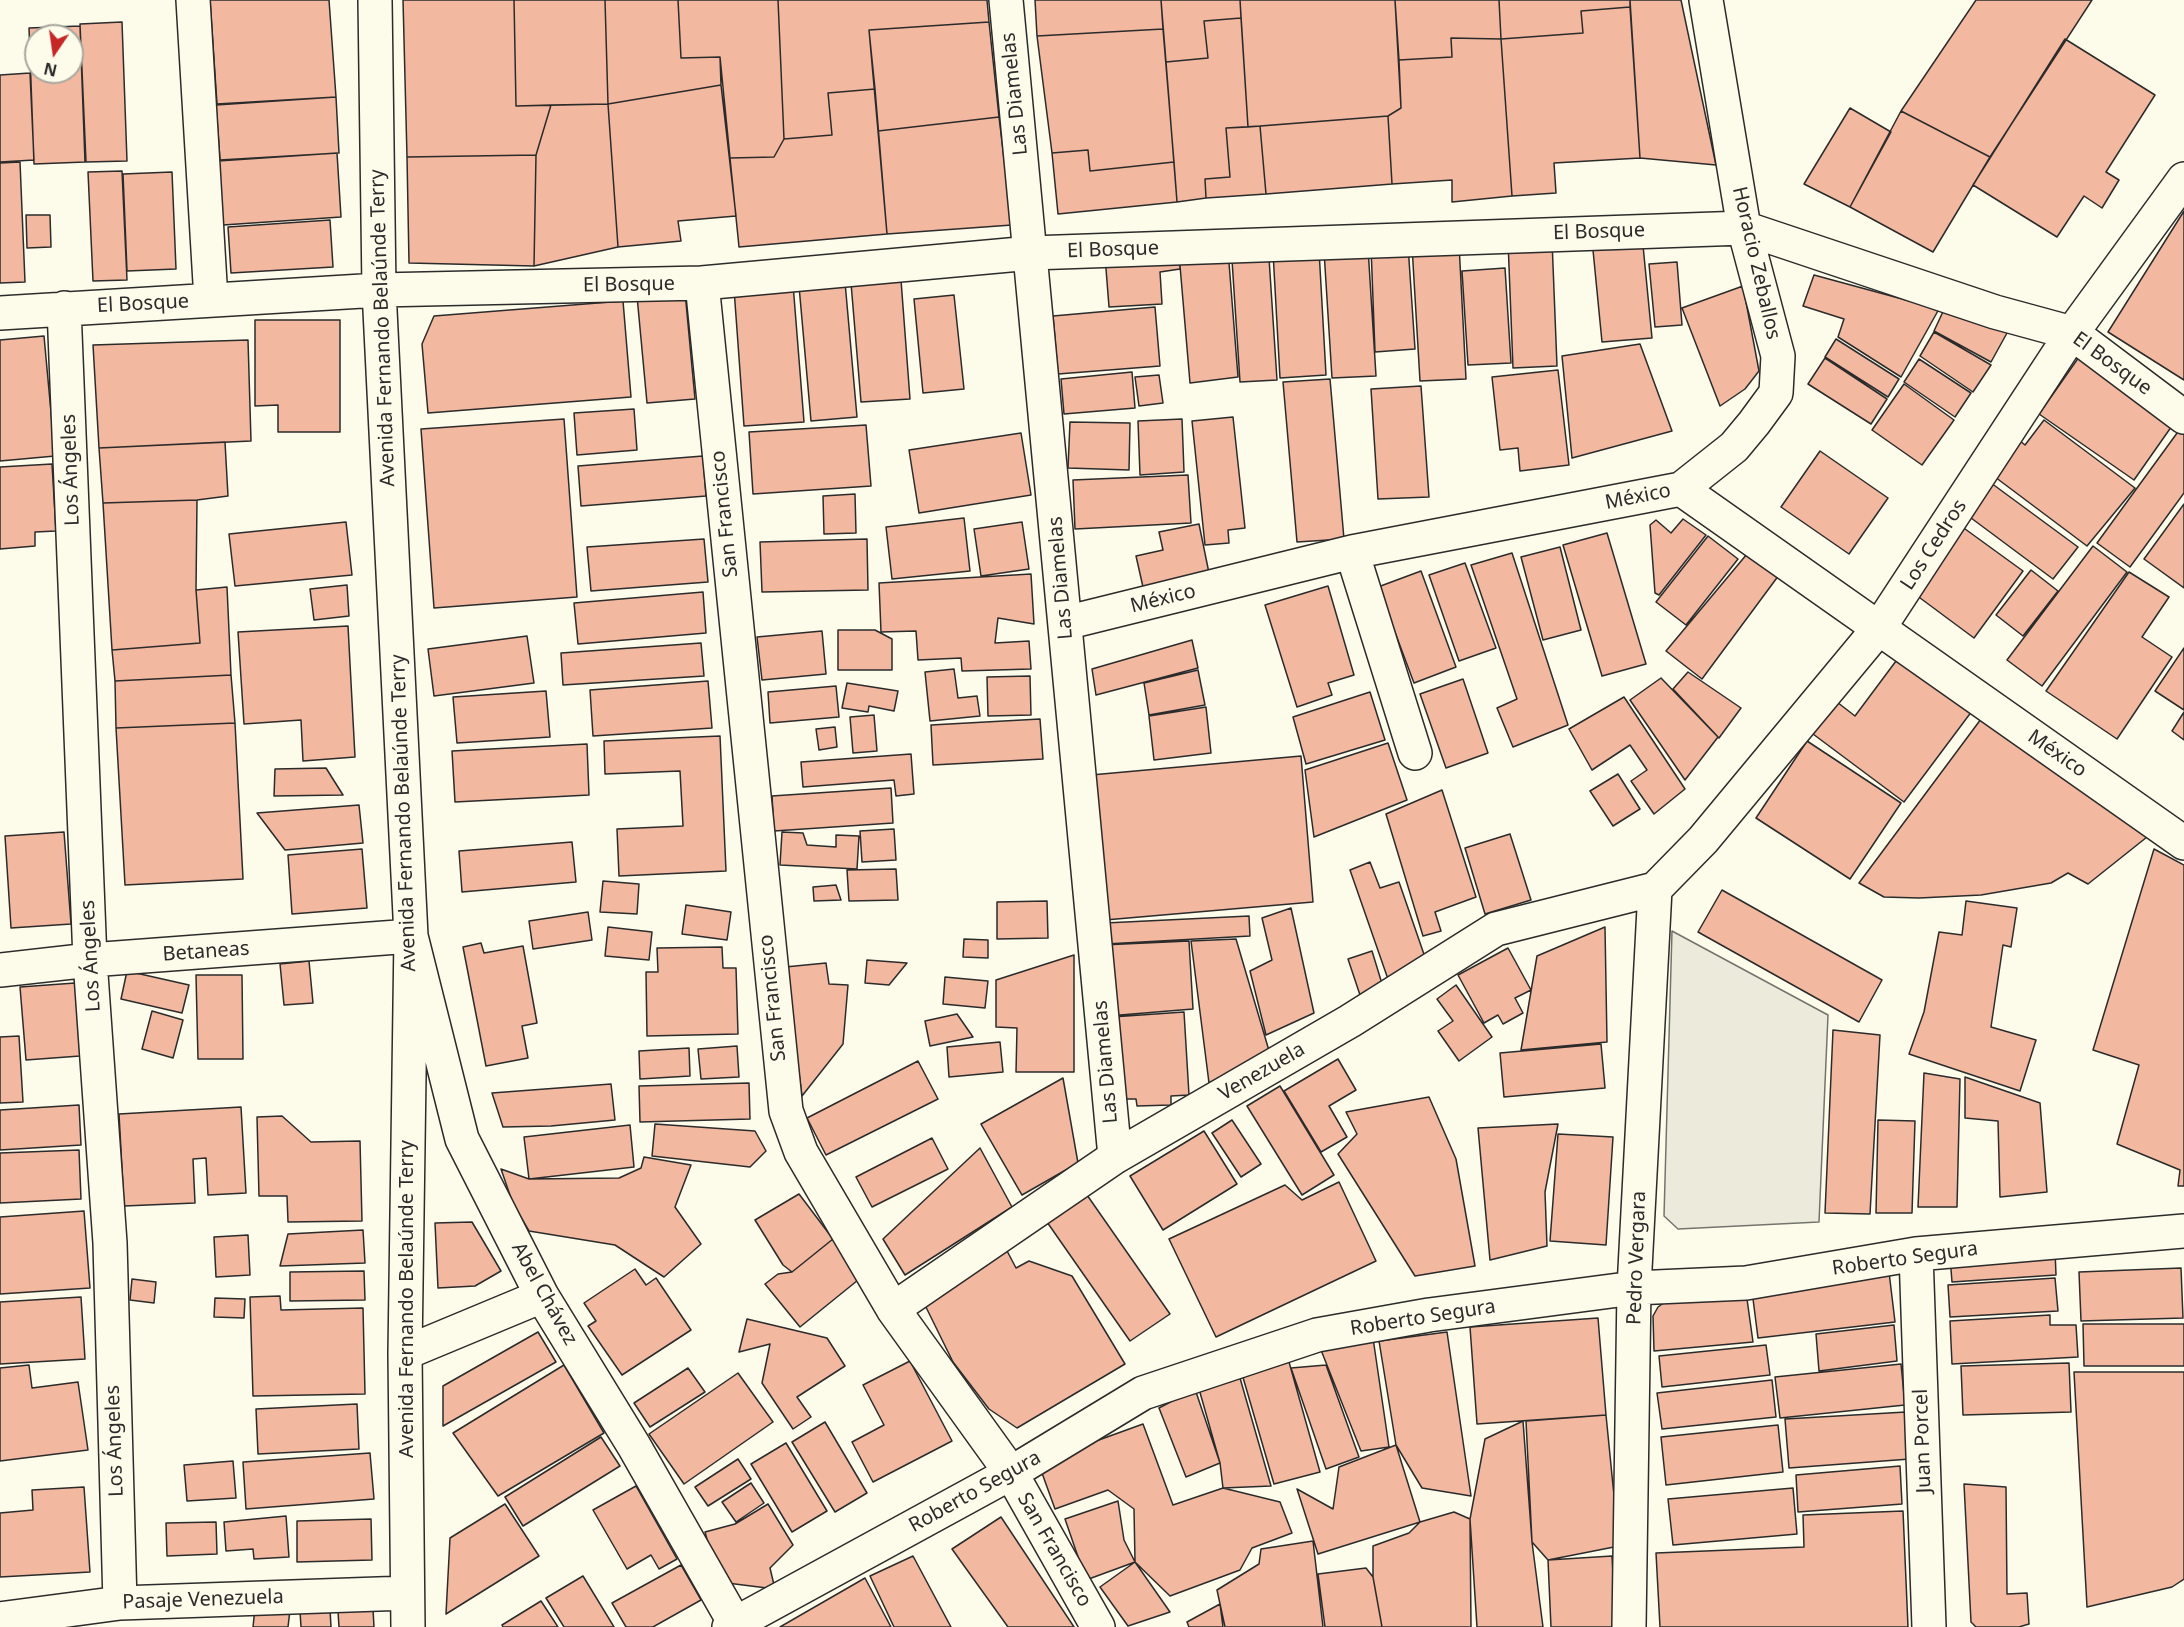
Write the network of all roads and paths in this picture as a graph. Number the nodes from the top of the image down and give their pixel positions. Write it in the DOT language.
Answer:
graph roads {
  1 [pos="193,0"];
  2 [pos="375,0"];
  3 [pos="1006,0"];
  4 [pos="1706,0"];
  5 [pos="2184,179"];
  6 [pos="1744,228"];
  7 [pos="1031,253"];
  8 [pos="702,283"];
  9 [pos="379,290"];
  10 [pos="211,300"];
  11 [pos="64,308"];
  12 [pos="0,313"];
  13 [pos="2072,333"];
  14 [pos="2184,417"];
  15 [pos="1681,489"];
  16 [pos="1352,552"];
  17 [pos="1065,623"];
  18 [pos="1880,628"];
  19 [pos="1415,753"];
  20 [pos="2184,843"];
  21 [pos="1655,889"];
  22 [pos="411,936"];
  23 [pos="90,960"];
  24 [pos="0,970"];
  25 [pos="1115,1157"];
  26 [pos="2184,1231"];
  27 [pos="1916,1254"];
  28 [pos="1634,1288"];
  29 [pos="542,1296"];
  30 [pos="893,1310"];
  31 [pos="405,1353"];
  32 [pos="1011,1473"];
  33 [pos="407,1593"];
  34 [pos="120,1603"];
  35 [pos="0,1619"];
  36 [pos="734,1626"];
  37 [pos="408,1627"];
  38 [pos="1098,1627"];
  39 [pos="1629,1627"];
  40 [pos="1929,1627"];
  1 -- 10 [label="street"];
  2 -- 9 [label="street, Avenida Fernando Belaúnde Terry"];
  3 -- 7 [label="street, Las Diamelas"];
  4 -- 6 [label="street, Horacio Zeballos"];
  5 -- 13 [label="street, Los Cedros"];
  6 -- 7 [label="street, El Bosque"];
  6 -- 13 [label="street, El Bosque"];
  6 -- 15 [label="street, Horacio Zeballos"];
  7 -- 8 [label="street, El Bosque"];
  7 -- 17 [label="street, Las Diamelas"];
  8 -- 9 [label="street, El Bosque"];
  8 -- 30 [label="street, San Francisco"];
  9 -- 10 [label="street, El Bosque"];
  9 -- 22 [label="street, Avenida Fernando Belaúnde Terry"];
  10 -- 11 [label="street, El Bosque"];
  11 -- 12 [label="street, El Bosque"];
  11 -- 23 [label="street, Los Ángeles"];
  13 -- 14 [label="street, El Bosque"];
  13 -- 18 [label="street, Los Cedros"];
  15 -- 16 [label="street, México"];
  15 -- 18 [label="street, México"];
  16 -- 17 [label="street, México"];
  16 -- 19 [label="street"];
  17 -- 25 [label="street, Las Diamelas"];
  18 -- 20 [label="street, México"];
  18 -- 21 [label="street, Los Cedros"];
  21 -- 25 [label="street, Venezuela"];
  21 -- 28 [label="street, Pedro Vergara"];
  22 -- 23 [label="street, Betaneas"];
  22 -- 29 [label="street, Abel Chávez"];
  22 -- 31 [label="street, Avenida Fernando Belaúnde Terry"];
  23 -- 24 [label="street, Betaneas"];
  23 -- 34 [label="street, Los Ángeles"];
  25 -- 30 [label="street, Venezuela"];
  26 -- 27 [label="street, Roberto Segura"];
  27 -- 28 [label="street, Roberto Segura"];
  27 -- 40 [label="street, Juan Porcel"];
  28 -- 32 [label="street, Roberto Segura"];
  28 -- 39 [label="street, Pedro Vergara"];
  29 -- 31 [label="street"];
  29 -- 36 [label="street, Abel Chávez"];
  30 -- 32 [label="street, San Francisco"];
  31 -- 33 [label="street, Avenida Fernando Belaúnde Terry"];
  32 -- 36 [label="street, Roberto Segura"];
  32 -- 38 [label="street, San Francisco"];
  33 -- 34 [label="street, Pasaje Venezuela"];
  33 -- 37 [label="street, Avenida Fernando Belaúnde Terry"];
  34 -- 35 [label="street, Pasaje Venezuela"];
}
